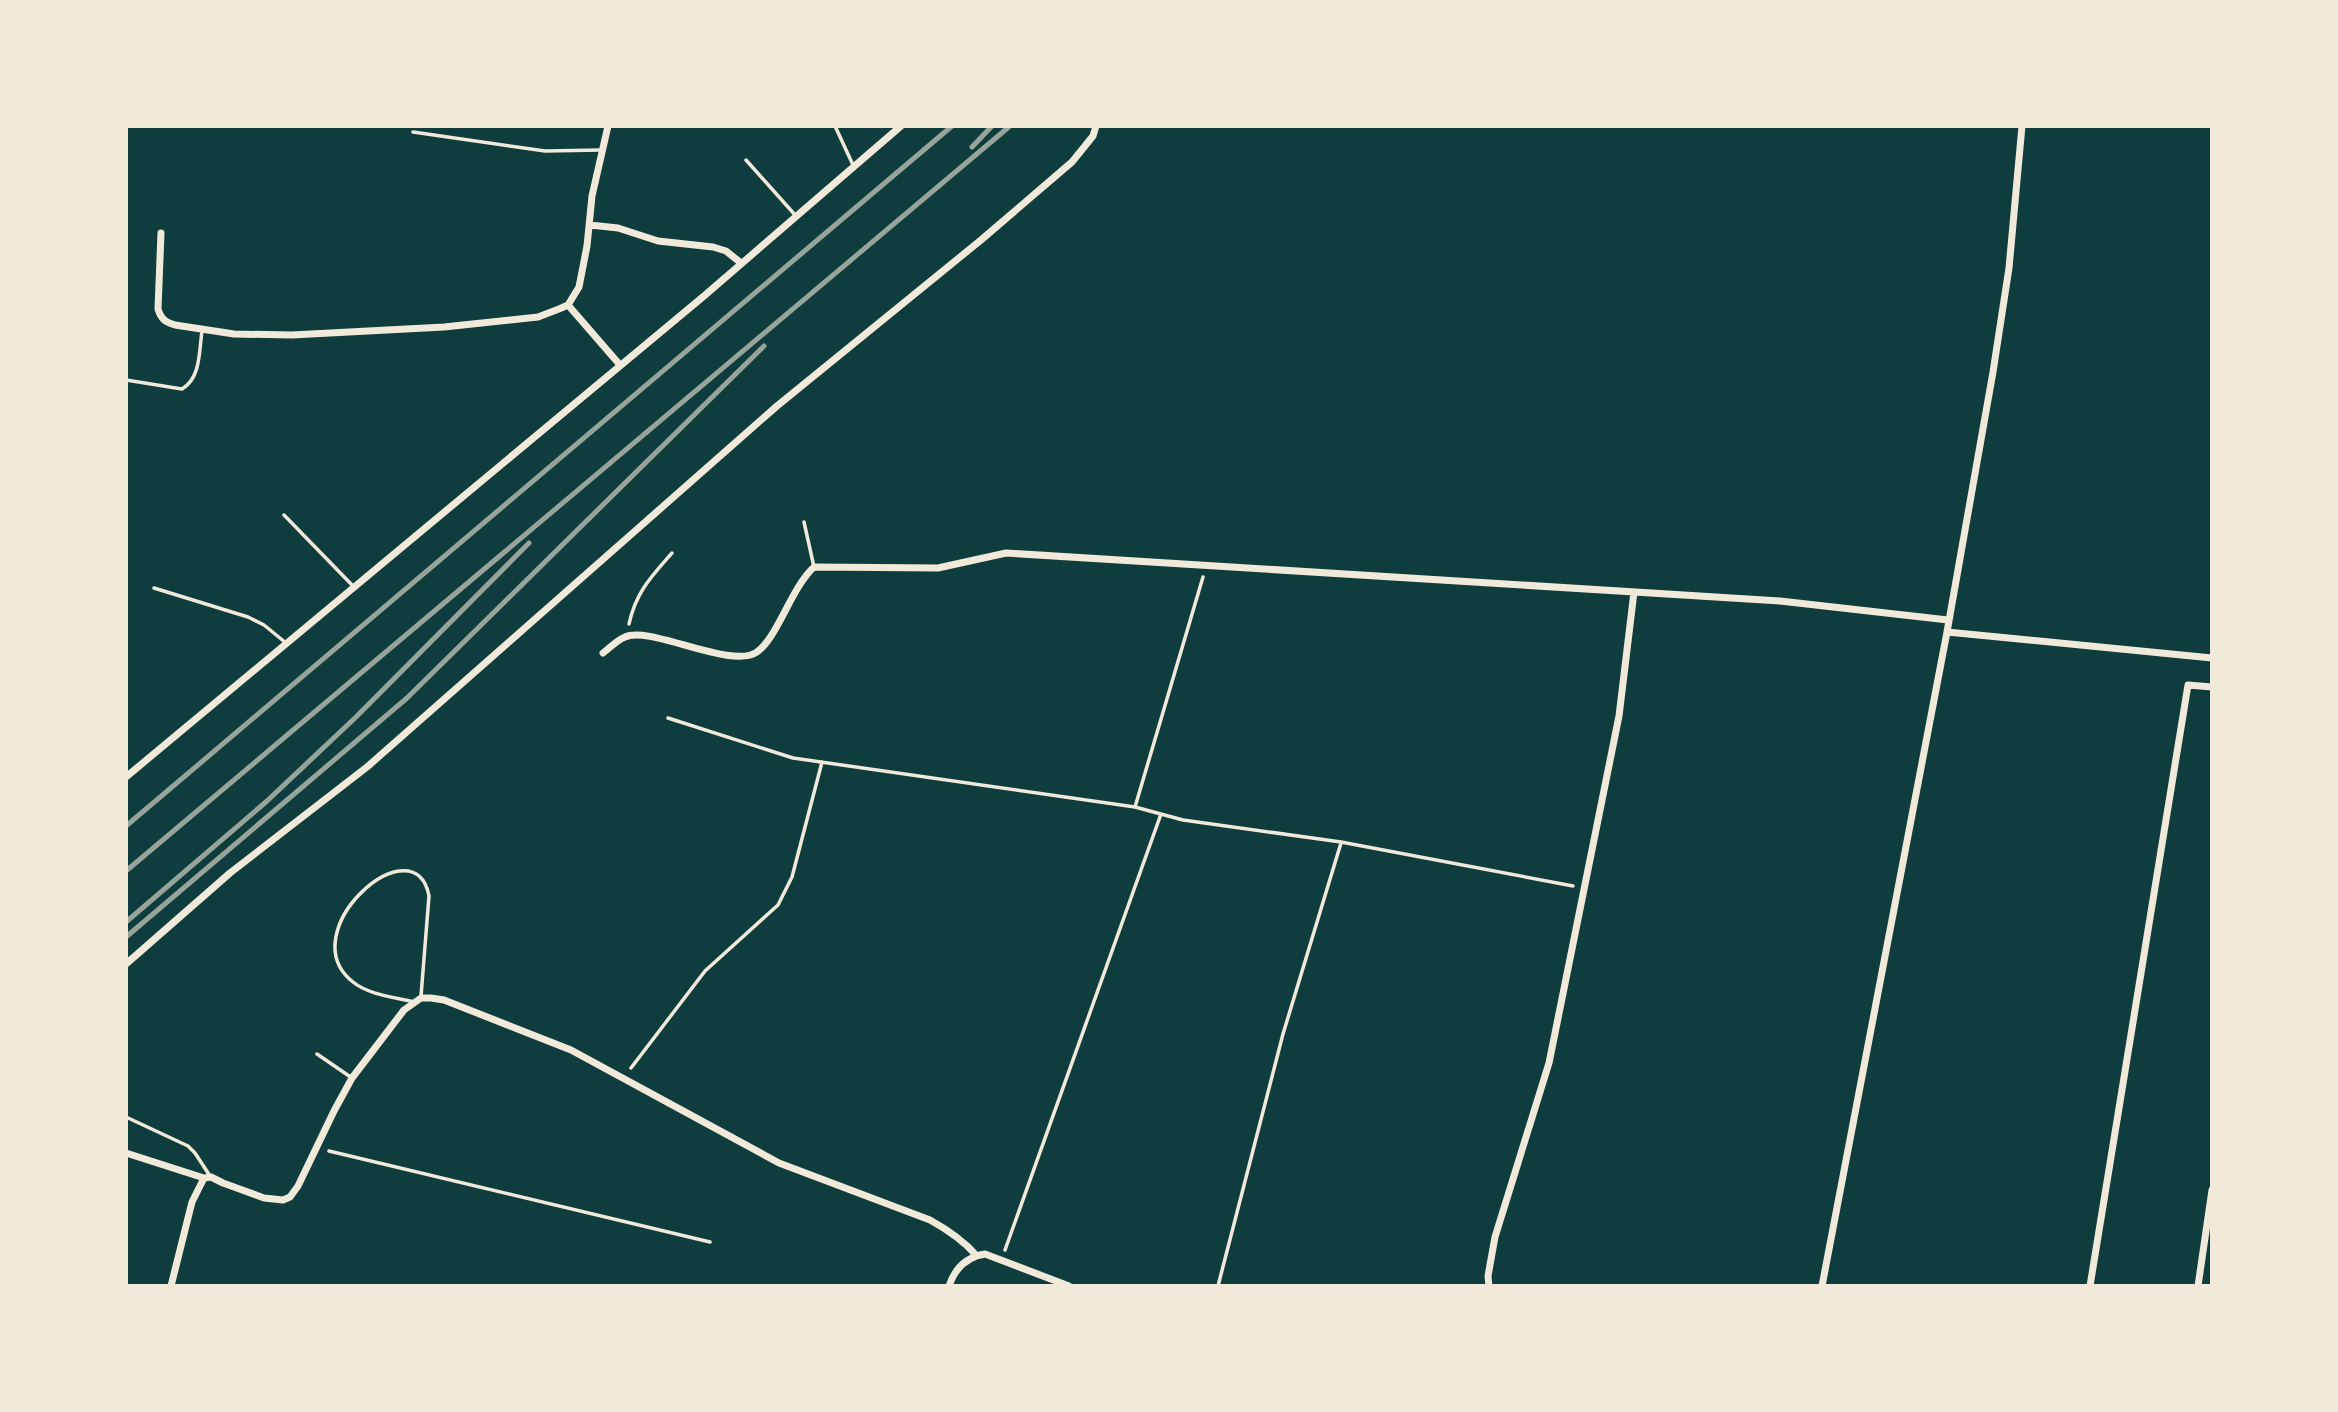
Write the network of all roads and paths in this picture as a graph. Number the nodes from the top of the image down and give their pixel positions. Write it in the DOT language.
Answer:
graph roads {
  1 [pos="608,126"];
  2 [pos="835,126"];
  3 [pos="901,126"];
  4 [pos="1096,126"];
  5 [pos="2022,126"];
  6 [pos="413,131"];
  7 [pos="602,150"];
  8 [pos="746,160"];
  9 [pos="853,166"];
  10 [pos="796,216"];
  11 [pos="590,225"];
  12 [pos="161,233"];
  13 [pos="741,263"];
  14 [pos="568,305"];
  15 [pos="202,331"];
  16 [pos="620,365"];
  17 [pos="126,380"];
  18 [pos="284,515"];
  19 [pos="804,522"];
  20 [pos="672,553"];
  21 [pos="1206,565"];
  22 [pos="814,567"];
  23 [pos="353,587"];
  24 [pos="154,588"];
  25 [pos="1634,592"];
  26 [pos="1948,620"];
  27 [pos="1947,632"];
  28 [pos="626,636"];
  29 [pos="286,643"];
  30 [pos="603,653"];
  31 [pos="2212,658"];
  32 [pos="2212,687"];
  33 [pos="668,718"];
  34 [pos="822,762"];
  35 [pos="128,773"];
  36 [pos="1135,807"];
  37 [pos="1161,814"];
  38 [pos="1341,842"];
  39 [pos="1584,888"];
  40 [pos="126,964"];
  41 [pos="417,1000"];
  42 [pos="317,1054"];
  43 [pos="352,1078"];
  44 [pos="623,1078"];
  45 [pos="126,1116"];
  46 [pos="317,1148"];
  47 [pos="126,1153"];
  48 [pos="207,1177"];
  49 [pos="2212,1190"];
  50 [pos="710,1242"];
  51 [pos="975,1255"];
  52 [pos="1002,1259"];
  53 [pos="171,1286"];
  54 [pos="949,1286"];
  55 [pos="1069,1286"];
  56 [pos="1218,1286"];
  57 [pos="1489,1286"];
  58 [pos="1822,1286"];
  59 [pos="2090,1286"];
  60 [pos="2198,1286"];
  1 -- 7 [label="street"];
  2 -- 9 [label="lane"];
  3 -- 9 [label="street"];
  4 -- 40 [label="street"];
  5 -- 26 [label="street"];
  6 -- 7 [label="lane"];
  7 -- 11 [label="street"];
  8 -- 10 [label="lane"];
  9 -- 10 [label="street"];
  10 -- 13 [label="street"];
  11 -- 13 [label="street"];
  11 -- 14 [label="street"];
  12 -- 15 [label="street"];
  13 -- 16 [label="street"];
  14 -- 15 [label="street"];
  14 -- 16 [label="street"];
  15 -- 17 [label="lane"];
  16 -- 23 [label="street"];
  18 -- 23 [label="lane"];
  19 -- 22 [label="lane"];
  20 -- 28 [label="path"];
  21 -- 22 [label="street"];
  21 -- 25 [label="street"];
  21 -- 36 [label="path"];
  22 -- 28 [label="street"];
  23 -- 29 [label="street"];
  24 -- 29 [label="lane"];
  25 -- 26 [label="street"];
  25 -- 39 [label="street"];
  26 -- 27 [label="street"];
  27 -- 31 [label="street"];
  27 -- 58 [label="street"];
  28 -- 30 [label="street"];
  29 -- 35 [label="street"];
  32 -- 59 [label="street"];
  33 -- 34 [label="path"];
  34 -- 36 [label="path"];
  34 -- 44 [label="path"];
  36 -- 37 [label="path"];
  37 -- 38 [label="path"];
  37 -- 52 [label="path"];
  38 -- 39 [label="path"];
  38 -- 56 [label="path"];
  39 -- 57 [label="street"];
  41 -- 41 [label="lane"];
  41 -- 43 [label="street"];
  41 -- 44 [label="street"];
  42 -- 43 [label="lane"];
  43 -- 46 [label="street"];
  44 -- 51 [label="street"];
  45 -- 48 [label="lane"];
  46 -- 48 [label="street"];
  46 -- 50 [label="path"];
  47 -- 48 [label="street"];
  48 -- 53 [label="street"];
  49 -- 60 [label="street"];
  51 -- 52 [label="street"];
  51 -- 54 [label="street"];
  52 -- 55 [label="street"];
}
